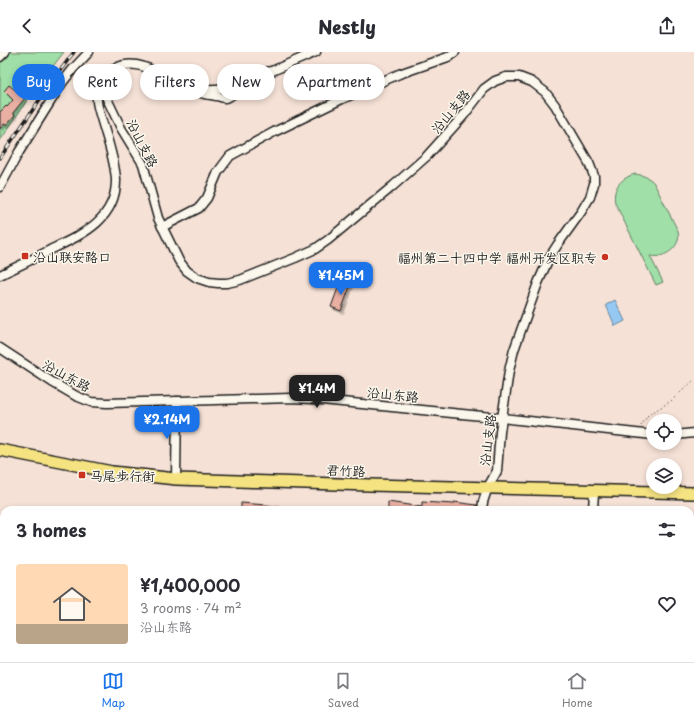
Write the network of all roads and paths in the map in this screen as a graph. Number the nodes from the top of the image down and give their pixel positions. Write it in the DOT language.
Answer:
graph roads {
  1 [pos="5,52"];
  2 [pos="90,52"];
  3 [pos="316,52"];
  4 [pos="455,52"];
  5 [pos="0,57"];
  6 [pos="122,64"];
  7 [pos="140,65"];
  8 [pos="275,70"];
  9 [pos="97,100"];
  10 [pos="108,100"];
  11 [pos="0,187"];
  12 [pos="162,227"];
  13 [pos="0,275"];
  14 [pos="0,348"];
  15 [pos="694,380"];
  16 [pos="177,401"];
  17 [pos="502,418"];
  18 [pos="694,433"];
  19 [pos="636,434"];
  20 [pos="682,434"];
  21 [pos="646,435"];
  22 [pos="1,452"];
  23 [pos="176,479"];
  24 [pos="488,487"];
  25 [pos="594,491"];
  26 [pos="694,493"];
  27 [pos="482,506"];
  28 [pos="593,506"];
  1 -- 5 [label="street"];
  2 -- 11 [label="street"];
  3 -- 8 [label="street"];
  4 -- 12 [label="street"];
  6 -- 7 [label="street"];
  9 -- 13 [label="street"];
  10 -- 12 [label="street, 沿山支路"];
  12 -- 17 [label="street, 沿山支路"];
  14 -- 16 [label="street, 沿山东路"];
  15 -- 19 [label="path"];
  16 -- 17 [label="street, 沿山东路"];
  16 -- 23 [label="street"];
  17 -- 19 [label="street, 沿山东路"];
  17 -- 24 [label="street, 沿山支路"];
  18 -- 20 [label="street"];
  19 -- 21 [label="street, 沿山东路"];
  22 -- 23 [label="main road, 君竹路"];
  23 -- 24 [label="main road, 君竹路"];
  24 -- 25 [label="main road, 君竹路"];
  24 -- 27 [label="street, 沿山支路"];
  25 -- 26 [label="main road, 君竹路"];
  25 -- 28 [label="street"];
}
